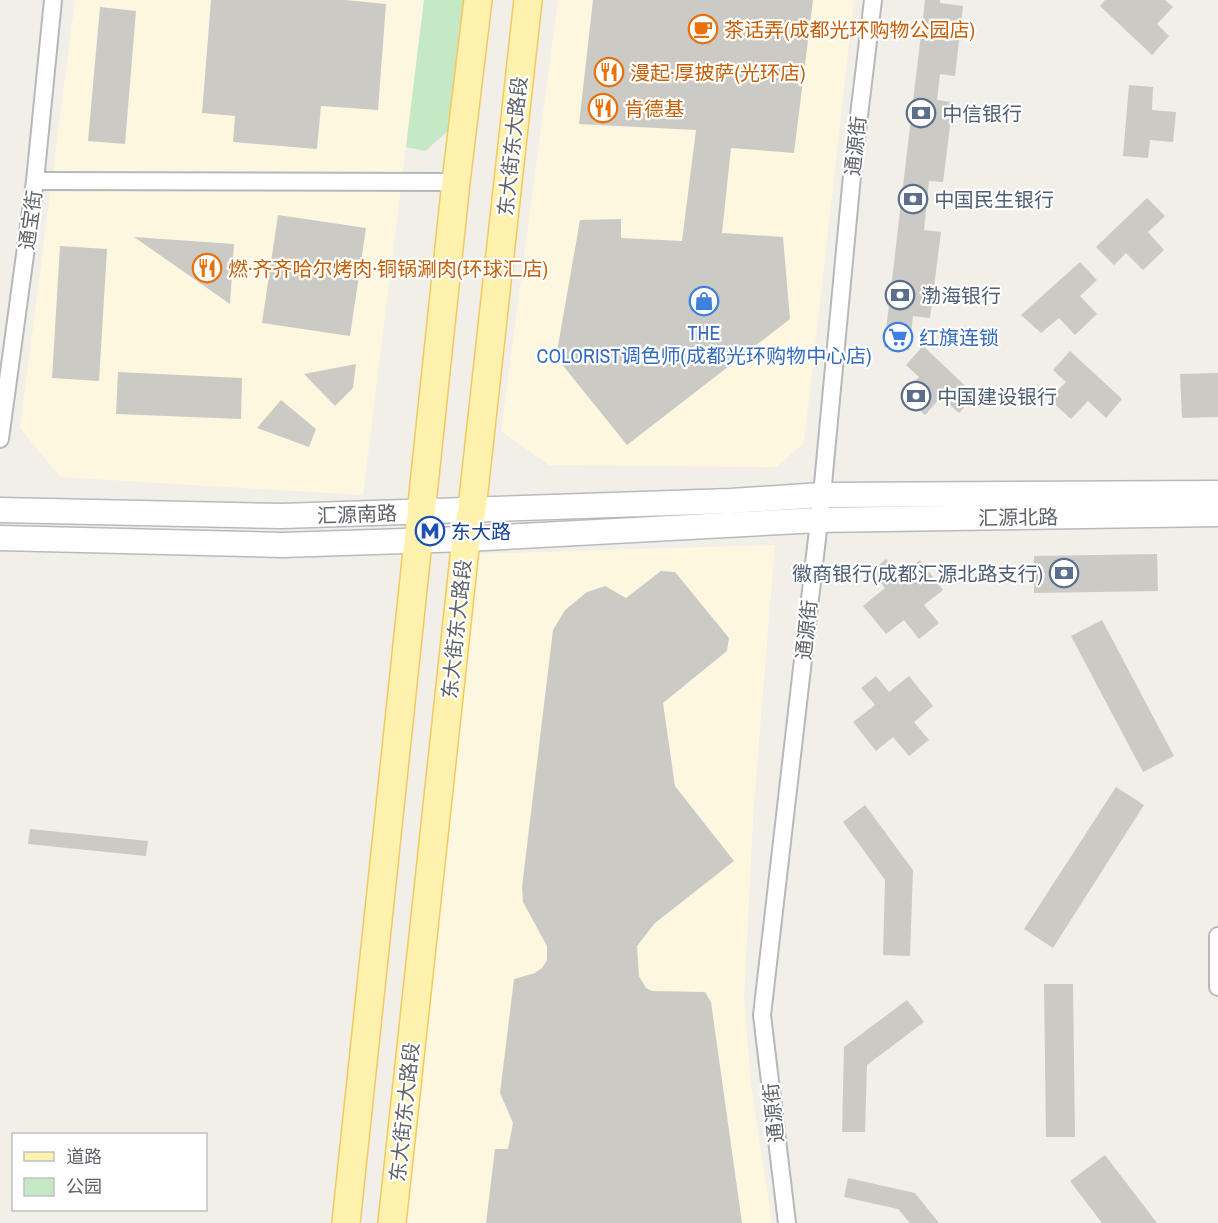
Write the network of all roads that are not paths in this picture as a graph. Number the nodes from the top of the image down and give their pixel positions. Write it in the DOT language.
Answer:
graph roads {
  1 [pos="53,0"];
  2 [pos="478,0"];
  3 [pos="528,0"];
  4 [pos="873,0"];
  5 [pos="35,181"];
  6 [pos="456,182"];
  7 [pos="0,439"];
  8 [pos="1218,493"];
  9 [pos="822,495"];
  10 [pos="472,509"];
  11 [pos="0,510"];
  12 [pos="422,512"];
  13 [pos="1218,514"];
  14 [pos="818,520"];
  15 [pos="0,538"];
  16 [pos="466,539"];
  17 [pos="419,540"];
  18 [pos="1218,936"];
  19 [pos="1218,987"];
  20 [pos="346,1223"];
  21 [pos="392,1223"];
  22 [pos="787,1223"];
  1 -- 5 [label="street, 通宝街"];
  2 -- 6 [label="main road"];
  3 -- 10 [label="main road, 东大街东大路段"];
  4 -- 9 [label="street, 通源街"];
  5 -- 6 [label="street"];
  5 -- 7 [label="street, 通宝街"];
  6 -- 12 [label="main road"];
  8 -- 9 [label="street, 汇源北路"];
  9 -- 10 [label="street, 汇源南路"];
  9 -- 14 [label="street, 通源街"];
  10 -- 12 [label="street, 汇源南路"];
  10 -- 16 [label="main road, 东大街东大路段"];
  11 -- 12 [label="street, 汇源南路"];
  12 -- 17 [label="main road"];
  13 -- 14 [label="street, 汇源北路"];
  14 -- 16 [label="street, 汇源南路"];
  14 -- 22 [label="street, 通源街"];
  15 -- 17 [label="street, 汇源南路"];
  16 -- 17 [label="street, 汇源南路"];
  16 -- 21 [label="main road, 东大街东大路段"];
  17 -- 20 [label="main road"];
  18 -- 19 [label="street"];
}
